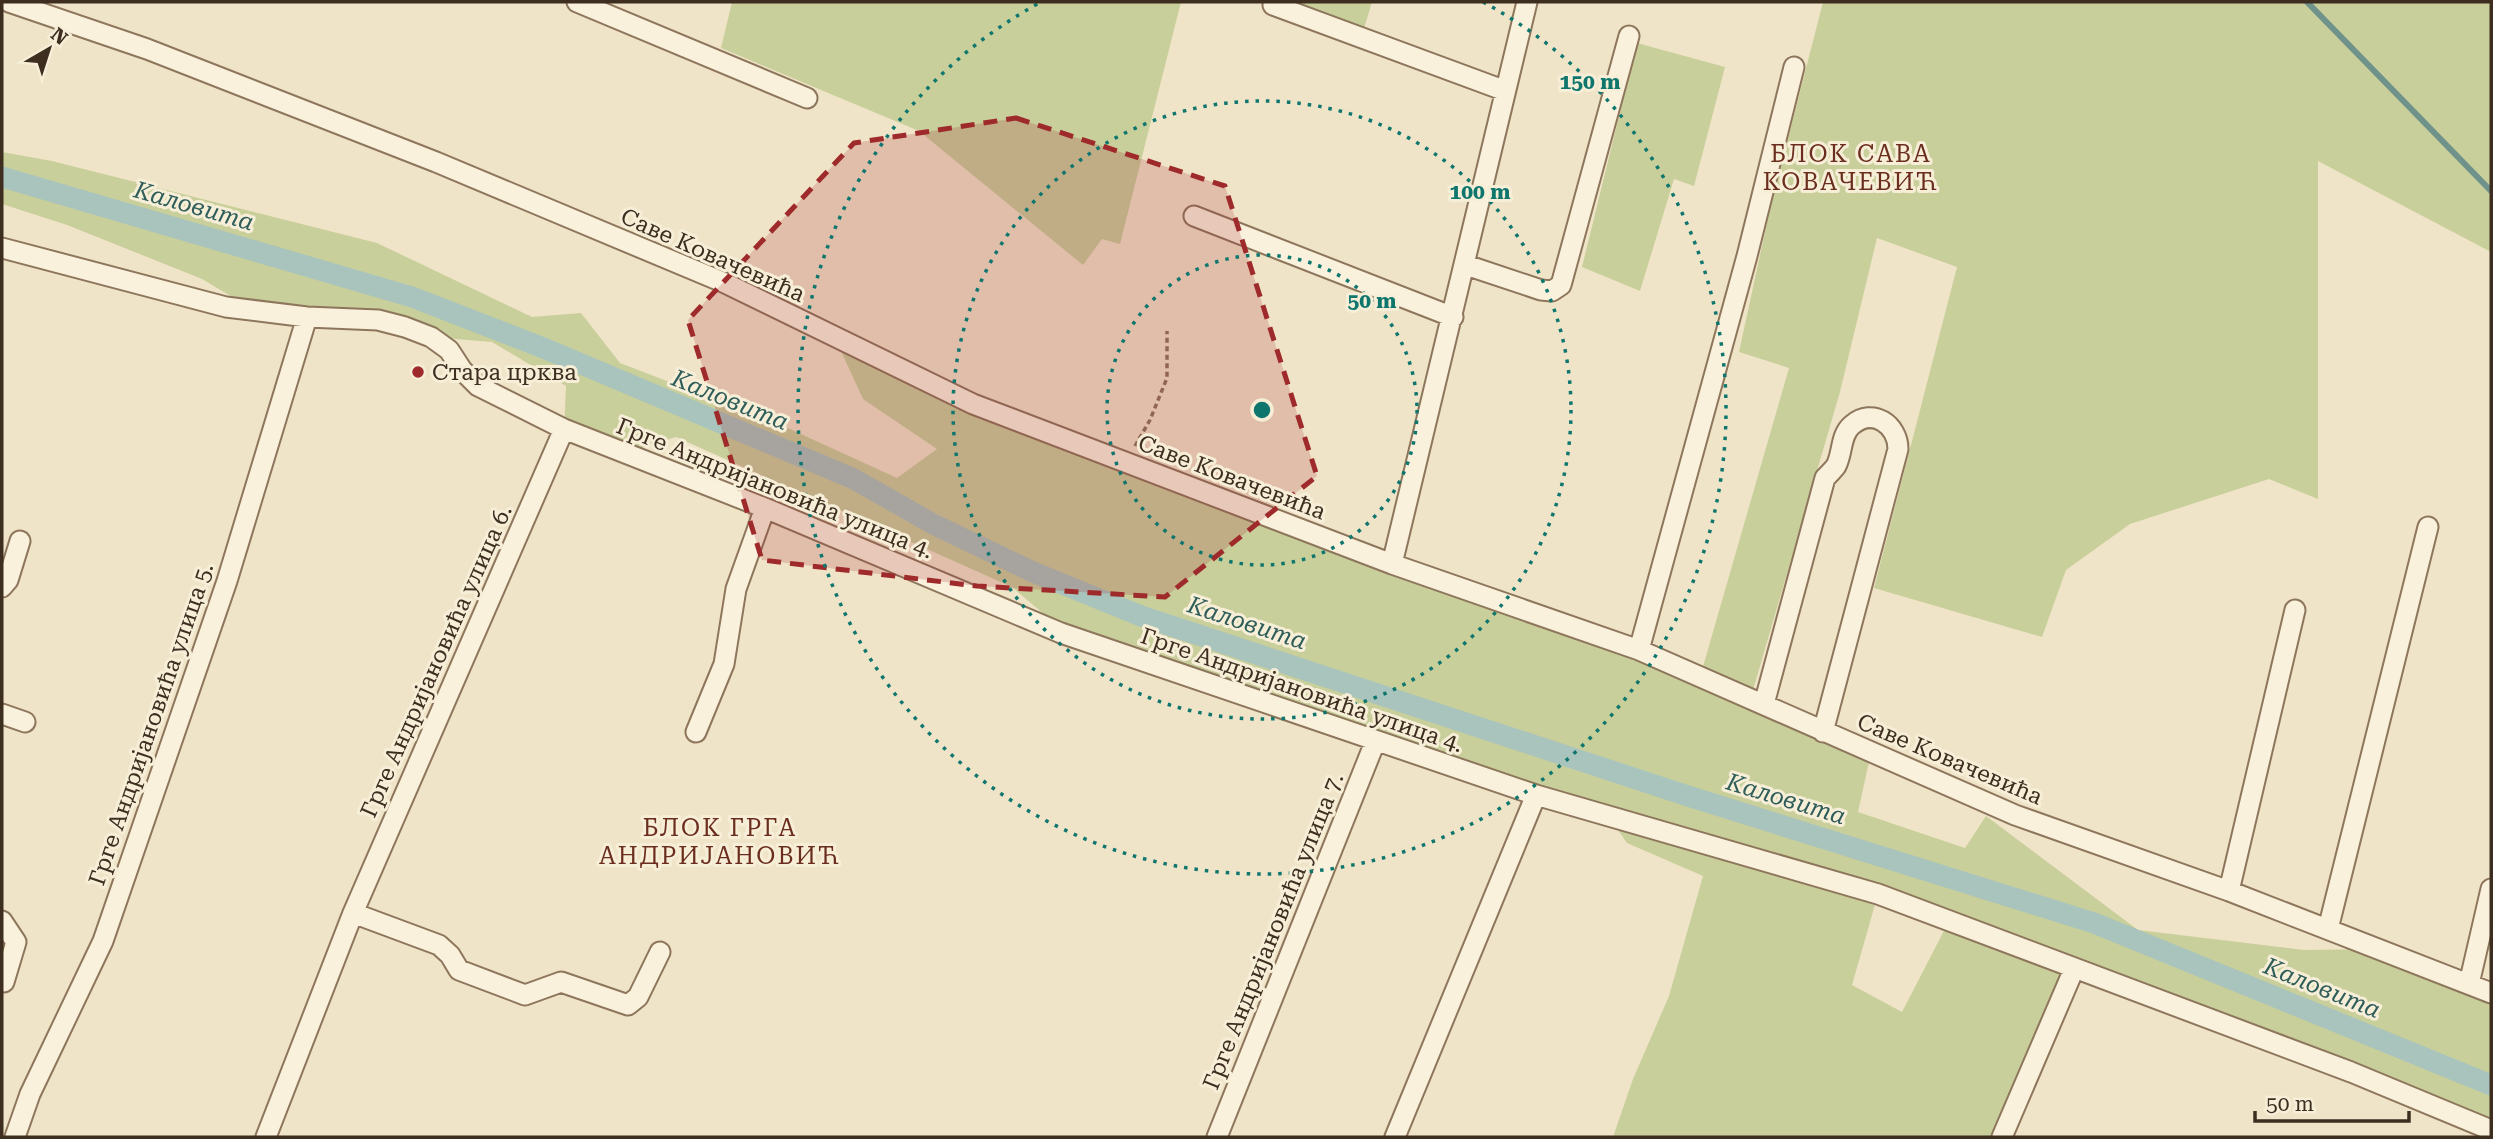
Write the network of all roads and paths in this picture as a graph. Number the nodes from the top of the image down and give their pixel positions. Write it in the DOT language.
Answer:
graph roads {
  1 [pos="9,2"];
  2 [pos="577,2"];
  3 [pos="1527,2"];
  4 [pos="1273,5"];
  5 [pos="1629,36"];
  6 [pos="1794,67"];
  7 [pos="1503,90"];
  8 [pos="807,98"];
  9 [pos="1194,216"];
  10 [pos="2,248"];
  11 [pos="1466,265"];
  12 [pos="307,317"];
  13 [pos="1453,317"];
  14 [pos="1167,331"];
  15 [pos="564,429"];
  16 [pos="1125,463"];
  17 [pos="765,508"];
  18 [pos="2428,527"];
  19 [pos="20,541"];
  20 [pos="1392,564"];
  21 [pos="5,583"];
  22 [pos="2295,610"];
  23 [pos="1639,650"];
  24 [pos="1764,704"];
  25 [pos="2,714"];
  26 [pos="25,722"];
  27 [pos="696,732"];
  28 [pos="1823,732"];
  29 [pos="1376,742"];
  30 [pos="1536,794"];
  31 [pos="2491,889"];
  32 [pos="2229,891"];
  33 [pos="352,913"];
  34 [pos="2,921"];
  35 [pos="2328,929"];
  36 [pos="660,952"];
  37 [pos="2074,969"];
  38 [pos="4,982"];
  39 [pos="2469,984"];
  40 [pos="2491,993"];
  41 [pos="2491,1129"];
  42 [pos="15,1137"];
  43 [pos="266,1137"];
  44 [pos="1217,1137"];
  45 [pos="1395,1137"];
  46 [pos="2002,1137"];
  1 -- 16 [label="street, Саве Ковачевића"];
  2 -- 8 [label="street"];
  3 -- 7 [label="street"];
  4 -- 7 [label="street"];
  5 -- 11 [label="street"];
  6 -- 23 [label="street"];
  7 -- 11 [label="street"];
  9 -- 13 [label="street"];
  10 -- 12 [label="street, Грге Андријановића улица 4."];
  11 -- 13 [label="street"];
  12 -- 15 [label="street, Грге Андријановића улица 4."];
  12 -- 42 [label="street, Грге Андријановића улица 5."];
  13 -- 20 [label="street"];
  14 -- 16 [label="path"];
  15 -- 17 [label="street, Грге Андријановића улица 4."];
  15 -- 33 [label="street, Грге Андријановића улица 6."];
  16 -- 20 [label="street, Саве Ковачевића"];
  17 -- 27 [label="street"];
  17 -- 29 [label="street, Грге Андријановића улица 4."];
  18 -- 35 [label="street"];
  19 -- 21 [label="street"];
  20 -- 23 [label="street, Саве Ковачевића"];
  22 -- 32 [label="street"];
  23 -- 24 [label="street, Саве Ковачевића"];
  24 -- 28 [label="street, Саве Ковачевића"];
  24 -- 28 [label="street"];
  25 -- 26 [label="street"];
  28 -- 32 [label="street, Саве Ковачевића"];
  29 -- 30 [label="street, Грге Андријановића улица 4."];
  29 -- 44 [label="street, Грге Андријановића улица 7."];
  30 -- 37 [label="street, Грге Андријановића улица 4."];
  30 -- 45 [label="street"];
  31 -- 39 [label="street"];
  32 -- 35 [label="street, Саве Ковачевића"];
  33 -- 36 [label="street"];
  33 -- 43 [label="street, Грге Андријановића улица 6."];
  34 -- 38 [label="street"];
  35 -- 39 [label="street, Саве Ковачевића"];
  37 -- 41 [label="street, Грге Андријановића улица 4."];
  37 -- 46 [label="street"];
  39 -- 40 [label="street, Саве Ковачевића"];
}
